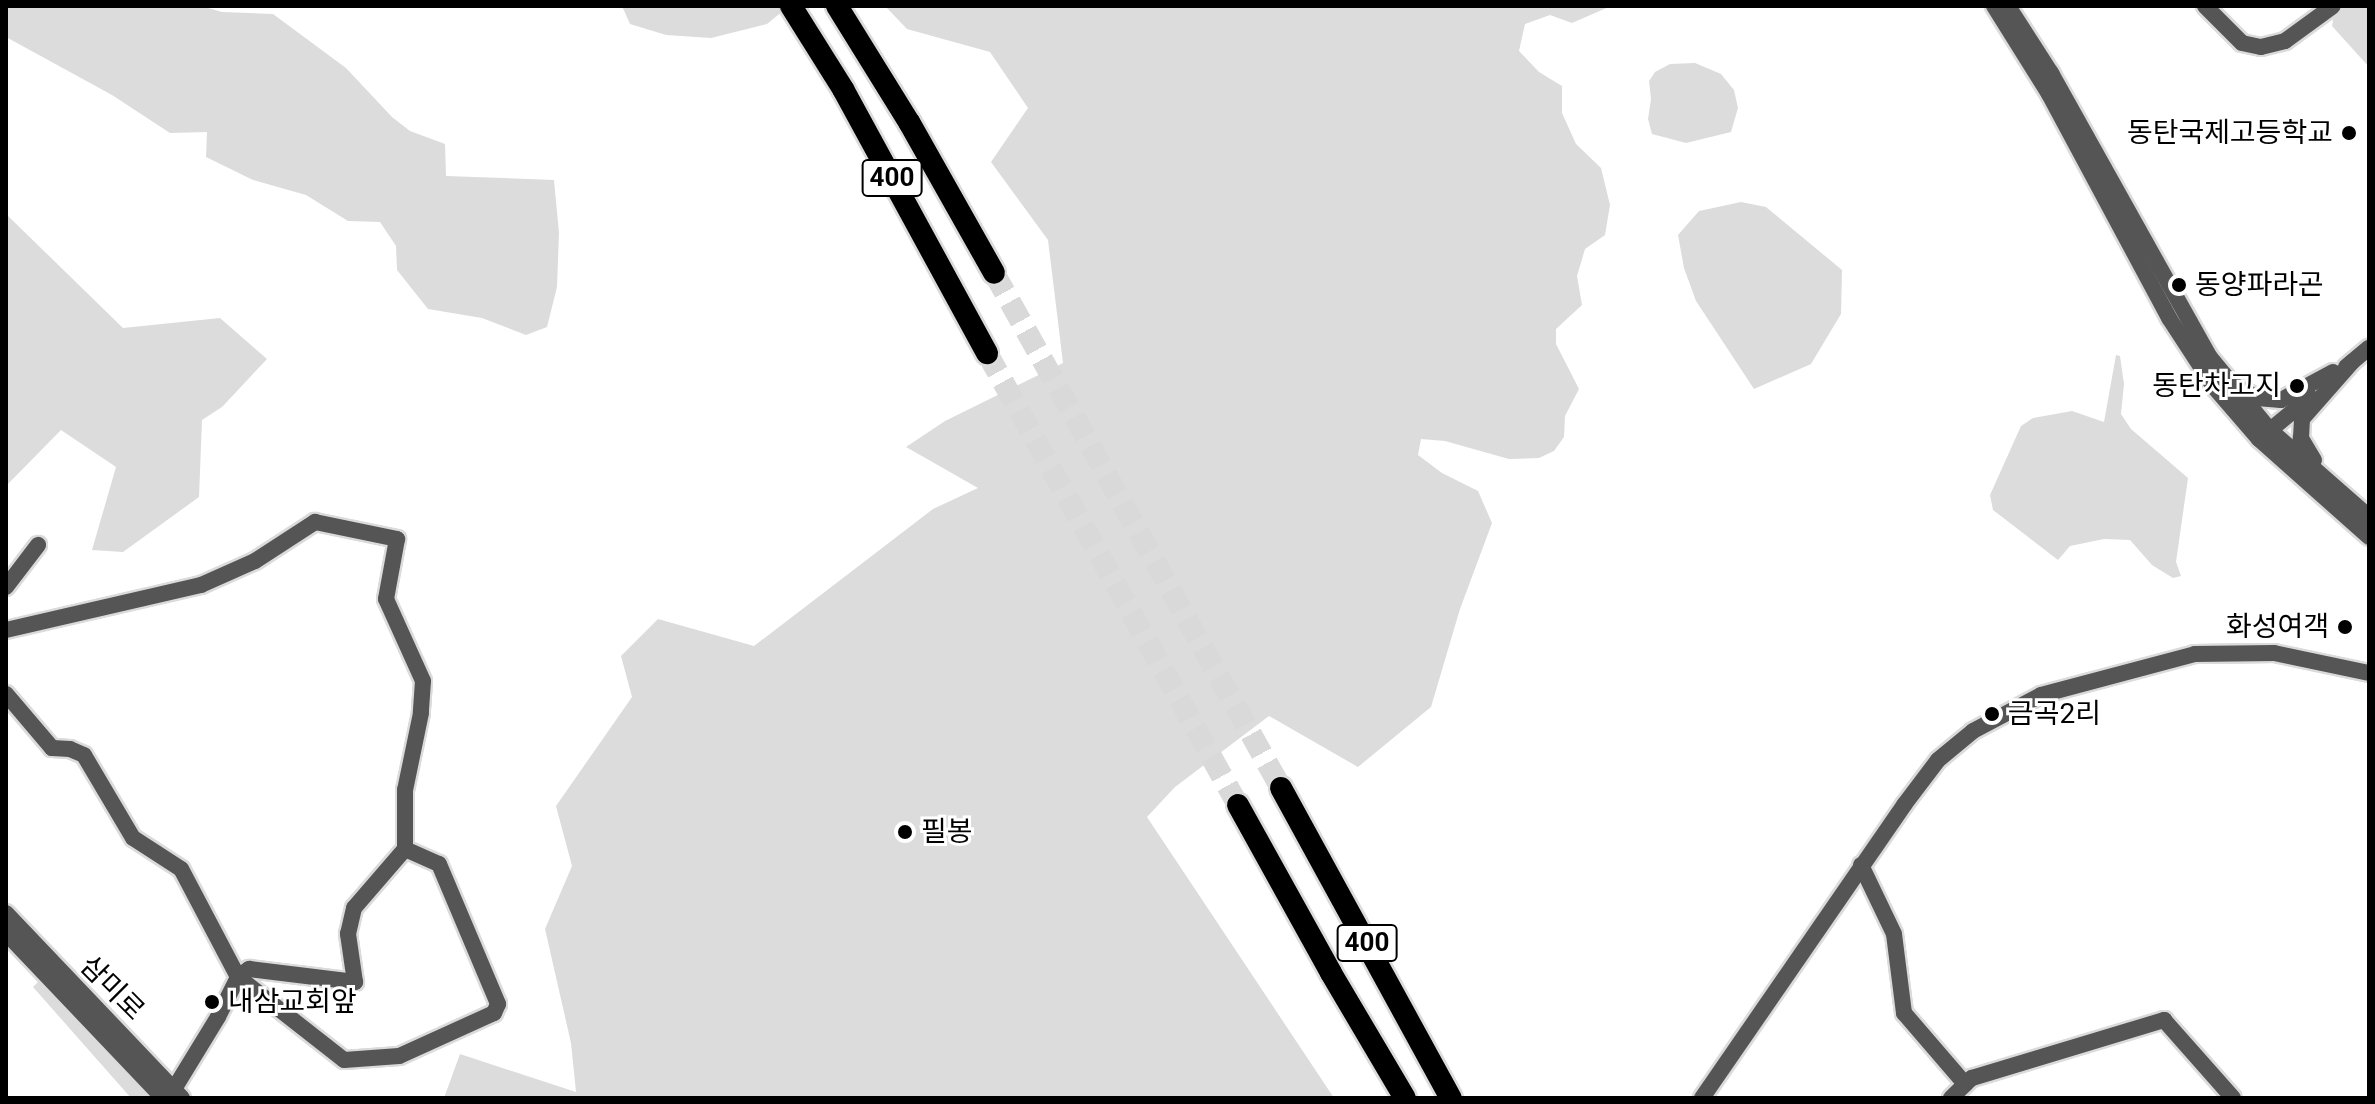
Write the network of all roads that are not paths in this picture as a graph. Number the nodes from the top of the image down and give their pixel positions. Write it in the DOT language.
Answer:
graph roads {
  1 [pos="791,6"];
  2 [pos="837,6"];
  3 [pos="1994,6"];
  4 [pos="2008,6"];
  5 [pos="2210,8"];
  6 [pos="2321,9"];
  7 [pos="994,273"];
  8 [pos="2369,348"];
  9 [pos="987,353"];
  10 [pos="2352,362"];
  11 [pos="2224,376"];
  12 [pos="2265,435"];
  13 [pos="2369,515"];
  14 [pos="2369,537"];
  15 [pos="38,545"];
  16 [pos="6,587"];
  17 [pos="6,630"];
  18 [pos="2369,673"];
  19 [pos="6,694"];
  20 [pos="1281,788"];
  21 [pos="1238,805"];
  22 [pos="405,849"];
  23 [pos="1861,865"];
  24 [pos="6,913"];
  25 [pos="6,933"];
  26 [pos="238,977"];
  27 [pos="1965,1084"];
  28 [pos="173,1095"];
  29 [pos="1405,1098"];
  30 [pos="1451,1098"];
  31 [pos="1702,1098"];
  32 [pos="1951,1098"];
  33 [pos="2233,1098"];
  1 -- 9 [label="highway, 400"];
  2 -- 7 [label="highway, 400"];
  3 -- 12 [label="street"];
  4 -- 11 [label="street"];
  5 -- 6 [label="street"];
  8 -- 10 [label="street"];
  10 -- 11 [label="street"];
  10 -- 12 [label="street"];
  10 -- 13 [label="street"];
  11 -- 12 [label="street"];
  12 -- 13 [label="street"];
  12 -- 14 [label="street"];
  15 -- 16 [label="street"];
  17 -- 22 [label="street"];
  18 -- 23 [label="street"];
  19 -- 26 [label="street"];
  20 -- 30 [label="highway, 400"];
  21 -- 29 [label="highway, 400"];
  22 -- 26 [label="street"];
  22 -- 26 [label="street"];
  23 -- 27 [label="street"];
  23 -- 31 [label="street"];
  24 -- 28 [label="street, 삼미로"];
  25 -- 28 [label="street, 삼미로"];
  26 -- 28 [label="street"];
  27 -- 32 [label="street"];
  27 -- 33 [label="street"];
}
